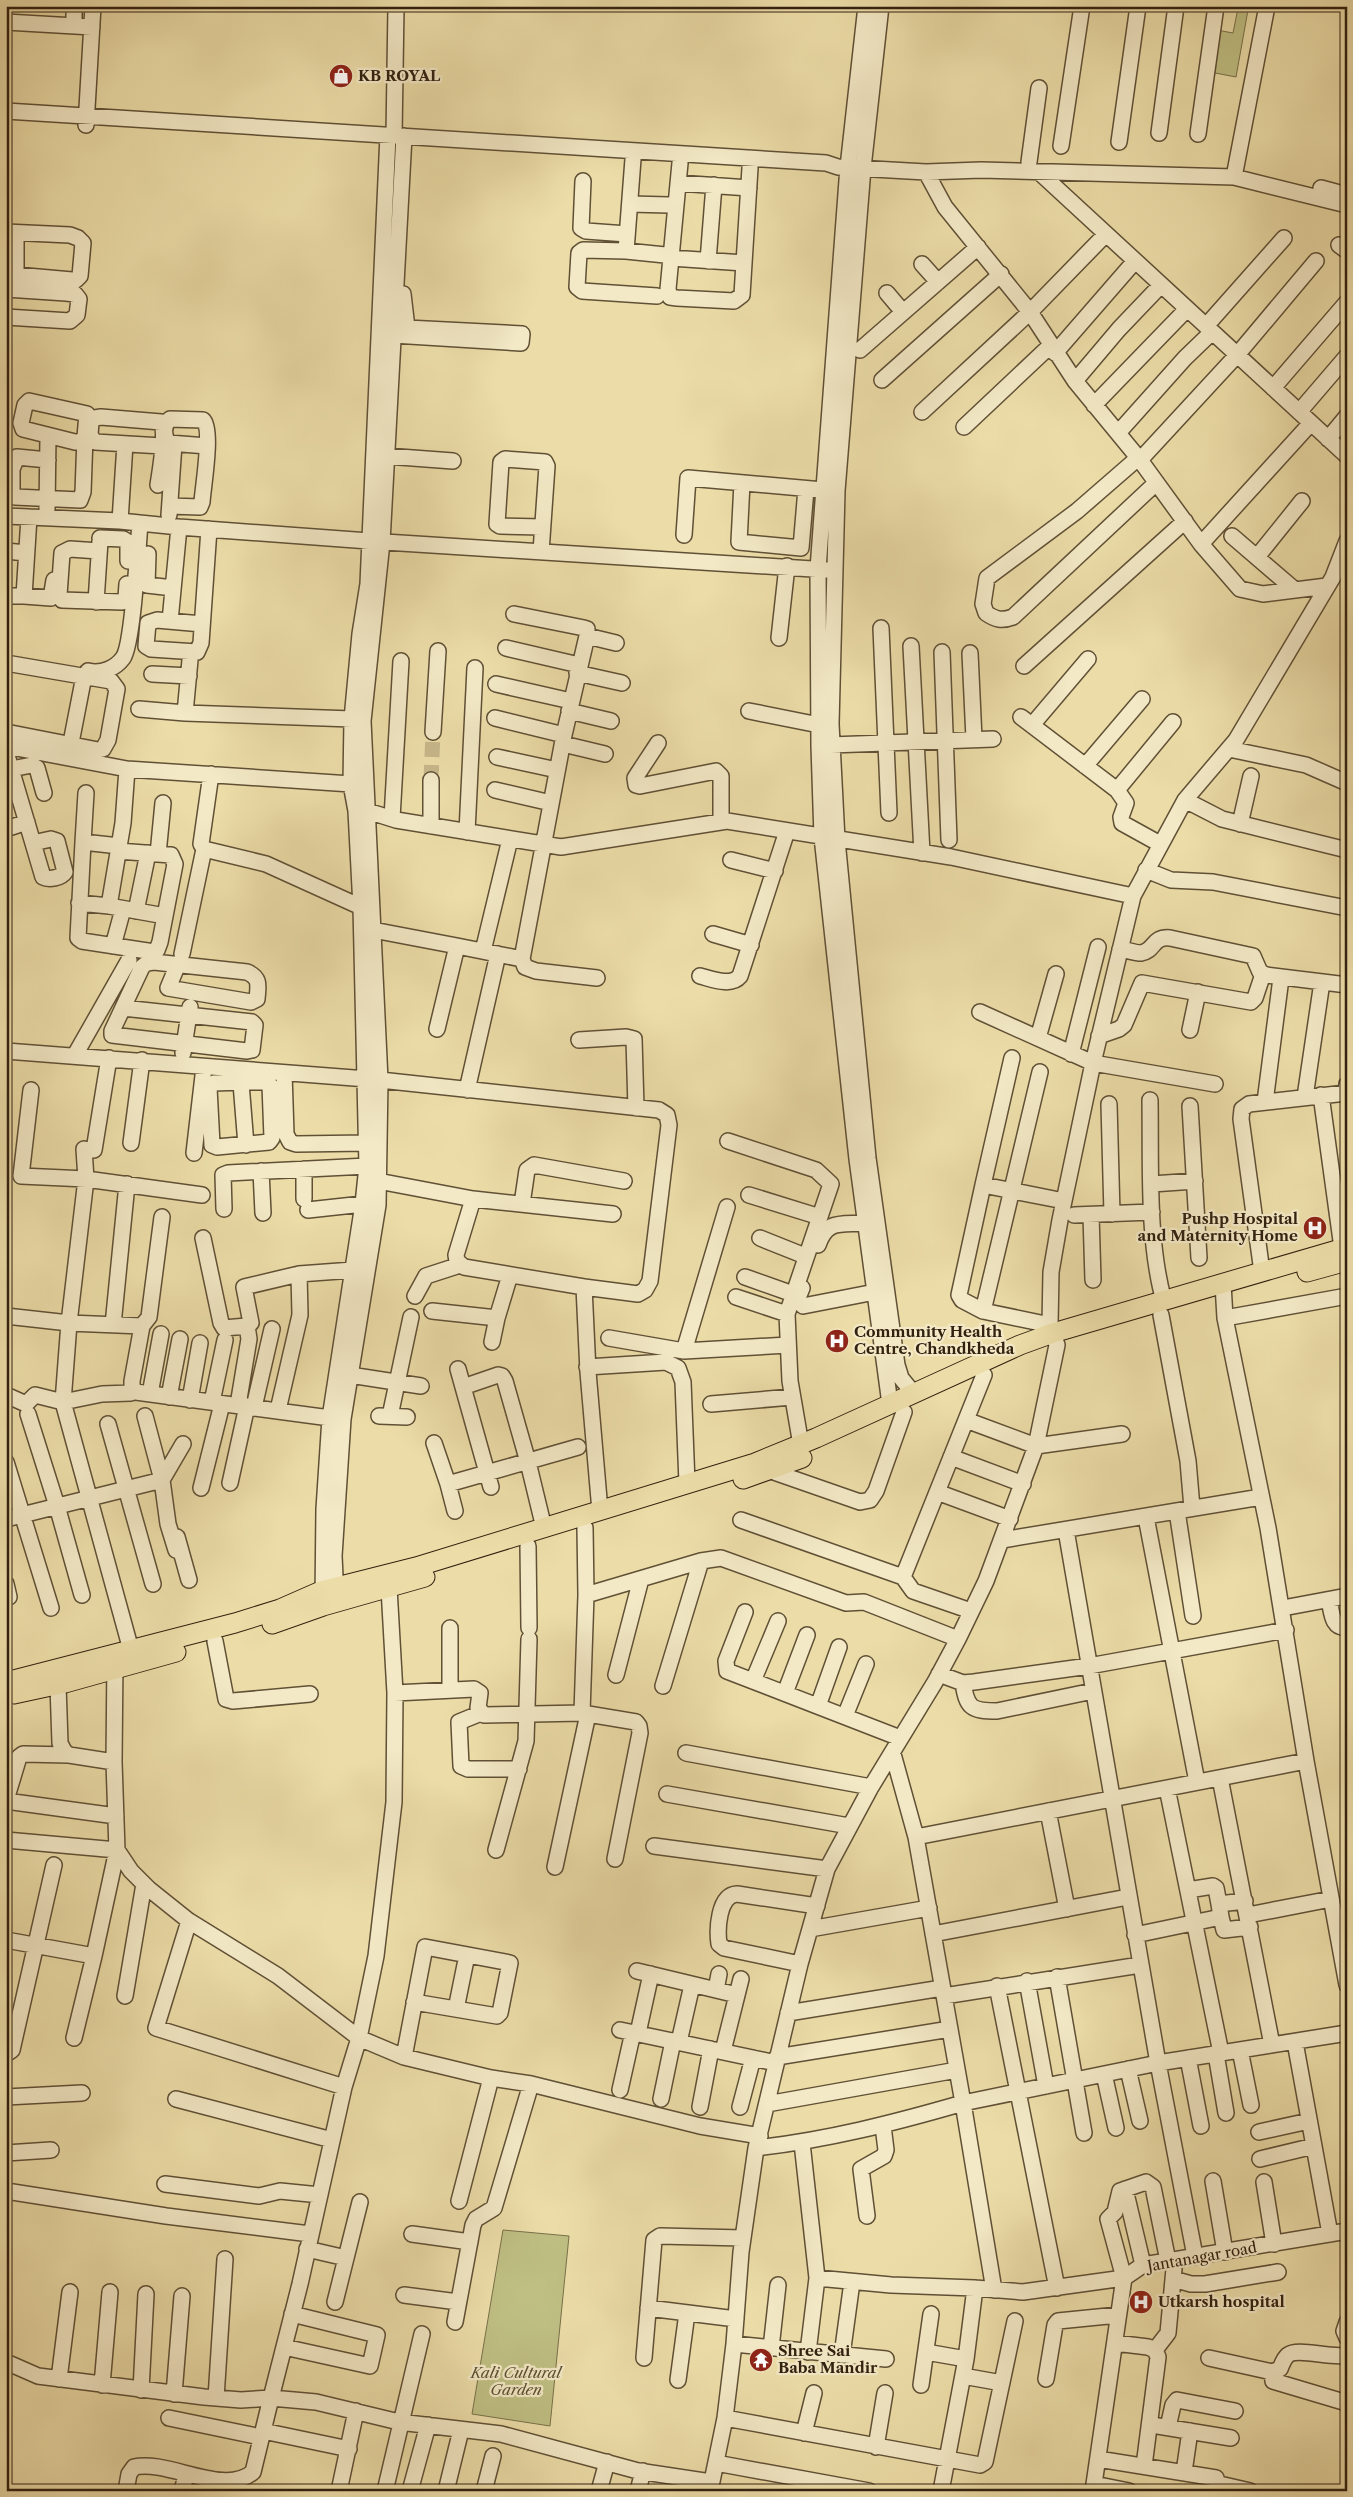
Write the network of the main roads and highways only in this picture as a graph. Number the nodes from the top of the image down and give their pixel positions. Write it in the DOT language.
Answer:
graph roads {
  1 [pos="1345,1252"];
  2 [pos="1222,1290"];
  3 [pos="1053,1335"];
  4 [pos="897,1408"];
  5 [pos="329,1597"];
  6 [pos="121,1658"];
  7 [pos="6,1682"];
  8 [pos="6,1696"];
  1 -- 2 [label="main road"];
  1 -- 2 [label="main road"];
  2 -- 3 [label="main road"];
  3 -- 4 [label="main road"];
  3 -- 4 [label="main road"];
  4 -- 5 [label="main road"];
  4 -- 5 [label="main road"];
  5 -- 6 [label="main road"];
  5 -- 6 [label="main road"];
  6 -- 7 [label="main road"];
  6 -- 8 [label="main road"];
}
